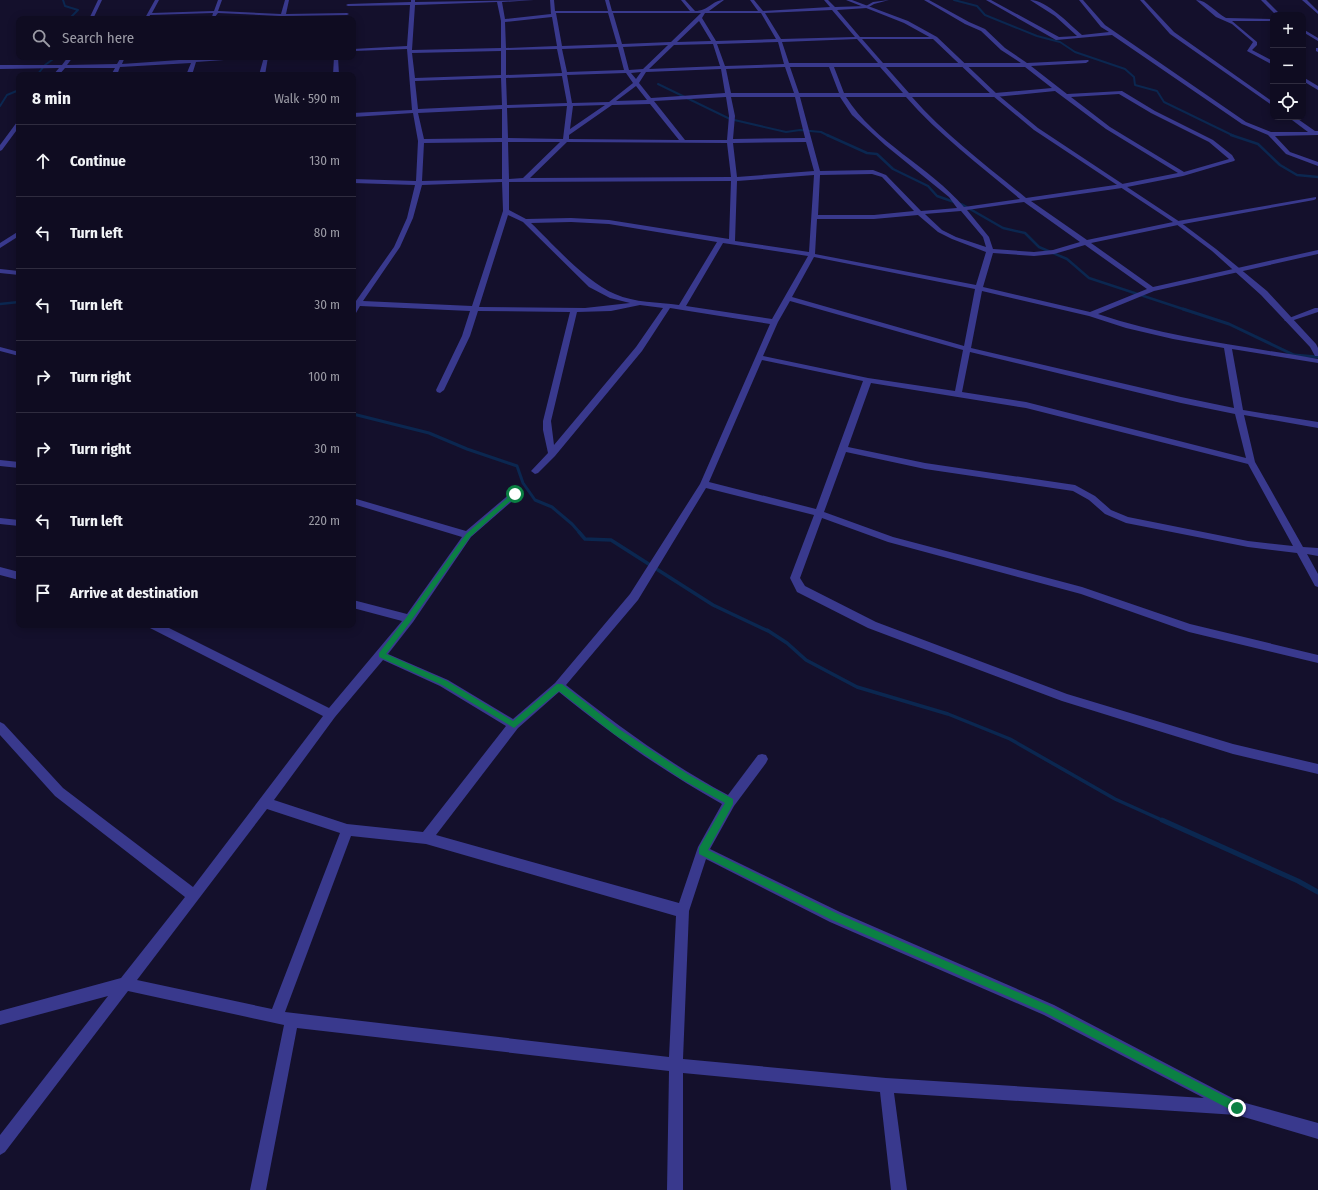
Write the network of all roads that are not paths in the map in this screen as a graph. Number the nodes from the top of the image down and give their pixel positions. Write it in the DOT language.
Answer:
graph roads {
  1 [pos="100,0"];
  2 [pos="157,0"];
  3 [pos="220,0"];
  4 [pos="287,0"];
  5 [pos="532,0"];
  6 [pos="552,0"];
  7 [pos="607,0"];
  8 [pos="683,0"];
  9 [pos="722,0"];
  10 [pos="752,0"];
  11 [pos="826,0"];
  12 [pos="848,0"];
  13 [pos="887,0"];
  14 [pos="926,0"];
  15 [pos="988,0"];
  16 [pos="1032,0"];
  17 [pos="1081,0"];
  18 [pos="1142,0"];
  19 [pos="1198,0"];
  20 [pos="1263,0"];
  21 [pos="1304,0"];
  22 [pos="499,1"];
  23 [pos="349,2"];
  24 [pos="413,2"];
  25 [pos="867,7"];
  26 [pos="834,9"];
  27 [pos="215,12"];
  28 [pos="611,12"];
  29 [pos="694,12"];
  30 [pos="704,12"];
  31 [pos="762,12"];
  32 [pos="1276,12"];
  33 [pos="1318,13"];
  34 [pos="149,14"];
  35 [pos="553,14"];
  36 [pos="92,16"];
  37 [pos="214,16"];
  38 [pos="269,16"];
  39 [pos="282,16"];
  40 [pos="346,16"];
  41 [pos="700,18"];
  42 [pos="1226,19"];
  43 [pos="1270,20"];
  44 [pos="502,21"];
  45 [pos="1306,32"];
  46 [pos="1113,33"];
  47 [pos="1081,37"];
  48 [pos="859,38"];
  49 [pos="935,38"];
  50 [pos="1318,40"];
  51 [pos="780,42"];
  52 [pos="715,44"];
  53 [pos="672,45"];
  54 [pos="620,47"];
  55 [pos="560,48"];
  56 [pos="410,49"];
  57 [pos="502,49"];
  58 [pos="356,50"];
  59 [pos="69,60"];
  60 [pos="121,60"];
  61 [pos="184,60"];
  62 [pos="195,60"];
  63 [pos="265,60"];
  64 [pos="336,60"];
  65 [pos="1086,61"];
  66 [pos="1270,61"];
  67 [pos="787,65"];
  68 [pos="831,65"];
  69 [pos="882,65"];
  70 [pos="965,65"];
  71 [pos="1026,65"];
  72 [pos="118,66"];
  73 [pos="723,66"];
  74 [pos="0,67"];
  75 [pos="62,68"];
  76 [pos="645,70"];
  77 [pos="627,71"];
  78 [pos="59,72"];
  79 [pos="115,72"];
  80 [pos="190,72"];
  81 [pos="263,72"];
  82 [pos="336,72"];
  83 [pos="565,73"];
  84 [pos="504,76"];
  85 [pos="413,80"];
  86 [pos="1306,81"];
  87 [pos="636,83"];
  88 [pos="1318,88"];
  89 [pos="1055,89"];
  90 [pos="728,95"];
  91 [pos="797,95"];
  92 [pos="842,95"];
  93 [pos="910,95"];
  94 [pos="995,95"];
  95 [pos="1064,96"];
  96 [pos="650,101"];
  97 [pos="1270,102"];
  98 [pos="611,103"];
  99 [pos="570,105"];
  100 [pos="504,106"];
  101 [pos="415,110"];
  102 [pos="356,115"];
  103 [pos="1296,120"];
  104 [pos="16,128"];
  105 [pos="1316,133"];
  106 [pos="567,134"];
  107 [pos="1270,134"];
  108 [pos="505,140"];
  109 [pos="566,140"];
  110 [pos="809,140"];
  111 [pos="421,141"];
  112 [pos="730,141"];
  113 [pos="683,142"];
  114 [pos="0,149"];
  115 [pos="1318,164"];
  116 [pos="817,173"];
  117 [pos="1183,174"];
  118 [pos="734,179"];
  119 [pos="525,180"];
  120 [pos="356,181"];
  121 [pos="505,181"];
  122 [pos="418,183"];
  123 [pos="1122,186"];
  124 [pos="1314,198"];
  125 [pos="1025,200"];
  126 [pos="963,209"];
  127 [pos="506,211"];
  128 [pos="918,212"];
  129 [pos="815,217"];
  130 [pos="525,222"];
  131 [pos="1178,223"];
  132 [pos="16,236"];
  133 [pos="721,240"];
  134 [pos="732,242"];
  135 [pos="1087,242"];
  136 [pos="0,246"];
  137 [pos="990,251"];
  138 [pos="1318,252"];
  139 [pos="812,255"];
  140 [pos="1238,270"];
  141 [pos="0,271"];
  142 [pos="16,273"];
  143 [pos="980,288"];
  144 [pos="1152,289"];
  145 [pos="788,298"];
  146 [pos="356,303"];
  147 [pos="638,303"];
  148 [pos="668,306"];
  149 [pos="681,308"];
  150 [pos="476,309"];
  151 [pos="574,310"];
  152 [pos="1318,310"];
  153 [pos="1091,314"];
  154 [pos="1288,320"];
  155 [pos="774,322"];
  156 [pos="1228,346"];
  157 [pos="966,349"];
  158 [pos="0,350"];
  159 [pos="16,353"];
  160 [pos="1318,354"];
  161 [pos="759,357"];
  162 [pos="1318,362"];
  163 [pos="868,380"];
  164 [pos="440,390"];
  165 [pos="958,394"];
  166 [pos="1239,412"];
  167 [pos="1318,425"];
  168 [pos="843,449"];
  169 [pos="552,454"];
  170 [pos="1251,462"];
  171 [pos="0,463"];
  172 [pos="16,465"];
  173 [pos="535,471"];
  174 [pos="704,484"];
  175 [pos="515,494"];
  176 [pos="356,502"];
  177 [pos="818,513"];
  178 [pos="0,521"];
  179 [pos="16,523"];
  180 [pos="468,535"];
  181 [pos="1301,551"];
  182 [pos="1318,552"];
  183 [pos="0,571"];
  184 [pos="16,575"];
  185 [pos="1318,583"];
  186 [pos="356,605"];
  187 [pos="409,619"];
  188 [pos="160,628"];
  189 [pos="381,655"];
  190 [pos="1318,659"];
  191 [pos="559,686"];
  192 [pos="331,714"];
  193 [pos="514,725"];
  194 [pos="0,727"];
  195 [pos="762,759"];
  196 [pos="1318,769"];
  197 [pos="730,802"];
  198 [pos="265,803"];
  199 [pos="347,830"];
  200 [pos="426,838"];
  201 [pos="702,851"];
  202 [pos="193,895"];
  203 [pos="683,911"];
  204 [pos="126,984"];
  205 [pos="276,1017"];
  206 [pos="0,1018"];
  207 [pos="292,1020"];
  208 [pos="676,1065"];
  209 [pos="886,1085"];
  210 [pos="1237,1108"];
  211 [pos="1318,1131"];
  212 [pos="0,1147"];
  213 [pos="258,1190"];
  214 [pos="675,1190"];
  215 [pos="899,1190"];
  1 -- 36 [label="street"];
  2 -- 34 [label="street"];
  3 -- 27 [label="street"];
  4 -- 39 [label="street"];
  5 -- 22 [label="street"];
  6 -- 35 [label="street"];
  7 -- 28 [label="street"];
  8 -- 29 [label="street"];
  9 -- 30 [label="street"];
  10 -- 31 [label="street"];
  11 -- 26 [label="street"];
  12 -- 25 [label="street"];
  13 -- 25 [label="street"];
  14 -- 71 [label="street"];
  15 -- 47 [label="street"];
  16 -- 47 [label="street"];
  17 -- 46 [label="street"];
  18 -- 97 [label="street"];
  19 -- 42 [label="street"];
  20 -- 32 [label="street"];
  21 -- 33 [label="street"];
  22 -- 24 [label="street"];
  22 -- 44 [label="street"];
  23 -- 24 [label="street"];
  23 -- 40 [label="street"];
  24 -- 56 [label="street"];
  25 -- 26 [label="street"];
  25 -- 49 [label="street"];
  26 -- 31 [label="street"];
  26 -- 48 [label="street"];
  27 -- 34 [label="street"];
  27 -- 37 [label="street"];
  27 -- 38 [label="street"];
  28 -- 29 [label="street"];
  28 -- 35 [label="street"];
  28 -- 54 [label="street"];
  29 -- 30 [label="street"];
  30 -- 31 [label="street"];
  30 -- 41 [label="street"];
  31 -- 51 [label="street"];
  35 -- 44 [label="street"];
  35 -- 55 [label="street"];
  41 -- 52 [label="street"];
  41 -- 53 [label="street"];
  42 -- 43 [label="street"];
  42 -- 66 [label="street"];
  44 -- 57 [label="street"];
  45 -- 50 [label="street"];
  46 -- 47 [label="street"];
  46 -- 107 [label="street"];
  48 -- 49 [label="street"];
  48 -- 51 [label="street"];
  48 -- 69 [label="street"];
  49 -- 70 [label="street"];
  51 -- 52 [label="street"];
  51 -- 67 [label="street"];
  52 -- 53 [label="street"];
  52 -- 73 [label="street"];
  53 -- 54 [label="street"];
  53 -- 76 [label="street"];
  54 -- 55 [label="street"];
  54 -- 77 [label="street"];
  55 -- 57 [label="street"];
  55 -- 83 [label="street"];
  56 -- 57 [label="street"];
  56 -- 58 [label="street"];
  56 -- 85 [label="street"];
  57 -- 84 [label="street"];
  59 -- 75 [label="street"];
  60 -- 72 [label="street"];
  61 -- 72 [label="street"];
  62 -- 80 [label="street"];
  63 -- 81 [label="street"];
  64 -- 82 [label="street"];
  65 -- 71 [label="street"];
  67 -- 68 [label="street"];
  67 -- 73 [label="street"];
  67 -- 91 [label="street"];
  68 -- 69 [label="street"];
  68 -- 92 [label="street"];
  69 -- 70 [label="street"];
  69 -- 93 [label="street"];
  70 -- 71 [label="street"];
  70 -- 94 [label="street"];
  71 -- 89 [label="street"];
  72 -- 75 [label="street"];
  72 -- 79 [label="street"];
  73 -- 76 [label="street"];
  73 -- 90 [label="street"];
  74 -- 75 [label="street"];
  75 -- 78 [label="street"];
  76 -- 77 [label="street"];
  76 -- 87 [label="street"];
  77 -- 83 [label="street"];
  77 -- 87 [label="street"];
  83 -- 84 [label="street"];
  83 -- 99 [label="street"];
  84 -- 85 [label="street"];
  84 -- 100 [label="street"];
  85 -- 101 [label="street"];
  86 -- 88 [label="street"];
  87 -- 96 [label="street"];
  87 -- 98 [label="street"];
  89 -- 94 [label="street"];
  89 -- 95 [label="street"];
  90 -- 91 [label="street"];
  90 -- 96 [label="street"];
  90 -- 112 [label="street"];
  91 -- 92 [label="street"];
  91 -- 110 [label="street"];
  92 -- 93 [label="street"];
  92 -- 126 [label="street"];
  93 -- 94 [label="street"];
  93 -- 125 [label="street"];
  94 -- 123 [label="street"];
  95 -- 117 [label="street"];
  95 -- 117 [label="street"];
  96 -- 98 [label="street"];
  96 -- 113 [label="street"];
  98 -- 99 [label="street"];
  98 -- 106 [label="street"];
  99 -- 100 [label="street"];
  99 -- 106 [label="street"];
  100 -- 101 [label="street"];
  100 -- 108 [label="street"];
  101 -- 102 [label="street"];
  101 -- 111 [label="street"];
  103 -- 105 [label="street"];
  104 -- 114 [label="street"];
  105 -- 107 [label="street"];
  106 -- 109 [label="street"];
  107 -- 115 [label="street"];
  108 -- 109 [label="street"];
  108 -- 111 [label="street"];
  108 -- 121 [label="street"];
  109 -- 113 [label="street"];
  109 -- 119 [label="street"];
  110 -- 112 [label="street"];
  110 -- 116 [label="street"];
  111 -- 122 [label="street"];
  112 -- 113 [label="street"];
  112 -- 118 [label="street"];
  116 -- 118 [label="street"];
  116 -- 128 [label="street"];
  116 -- 129 [label="street"];
  117 -- 123 [label="street"];
  118 -- 119 [label="street"];
  118 -- 134 [label="street"];
  119 -- 121 [label="street"];
  120 -- 122 [label="street"];
  121 -- 122 [label="street"];
  121 -- 127 [label="street"];
  122 -- 146 [label="street"];
  123 -- 125 [label="street"];
  123 -- 131 [label="street"];
  124 -- 131 [label="street"];
  125 -- 126 [label="street"];
  125 -- 135 [label="street"];
  126 -- 128 [label="street"];
  126 -- 137 [label="street"];
  127 -- 130 [label="street"];
  127 -- 150 [label="street"];
  128 -- 129 [label="street"];
  128 -- 137 [label="street"];
  129 -- 139 [label="street"];
  130 -- 133 [label="street"];
  130 -- 147 [label="street"];
  131 -- 135 [label="street"];
  131 -- 140 [label="street"];
  132 -- 136 [label="street"];
  133 -- 134 [label="street"];
  133 -- 149 [label="street"];
  134 -- 139 [label="street"];
  135 -- 137 [label="street"];
  135 -- 144 [label="street"];
  137 -- 143 [label="street"];
  138 -- 140 [label="street"];
  139 -- 143 [label="street"];
  139 -- 145 [label="street"];
  140 -- 144 [label="street"];
  140 -- 154 [label="street"];
  141 -- 142 [label="street"];
  143 -- 153 [label="street"];
  143 -- 157 [label="street"];
  144 -- 153 [label="street"];
  145 -- 155 [label="street"];
  145 -- 157 [label="street"];
  146 -- 150 [label="street"];
  147 -- 148 [label="street"];
  147 -- 151 [label="street"];
  148 -- 149 [label="street"];
  148 -- 169 [label="street"];
  149 -- 155 [label="street"];
  150 -- 151 [label="street"];
  150 -- 164 [label="street"];
  151 -- 169 [label="street"];
  152 -- 154 [label="street"];
  153 -- 156 [label="street"];
  154 -- 160 [label="street"];
  155 -- 161 [label="street"];
  156 -- 162 [label="street"];
  156 -- 166 [label="street"];
  157 -- 165 [label="street"];
  157 -- 166 [label="street"];
  158 -- 159 [label="street"];
  161 -- 163 [label="street"];
  161 -- 174 [label="street"];
  163 -- 165 [label="street"];
  163 -- 168 [label="street"];
  165 -- 170 [label="street"];
  166 -- 167 [label="street"];
  166 -- 170 [label="street"];
  168 -- 177 [label="street"];
  168 -- 181 [label="street"];
  169 -- 173 [label="street"];
  170 -- 181 [label="street"];
  171 -- 172 [label="street"];
  174 -- 177 [label="street"];
  174 -- 191 [label="street"];
  175 -- 180 [label="street"];
  176 -- 180 [label="street"];
  177 -- 190 [label="street"];
  177 -- 196 [label="street"];
  178 -- 179 [label="street"];
  180 -- 187 [label="street"];
  181 -- 182 [label="street"];
  181 -- 185 [label="street"];
  183 -- 184 [label="street"];
  186 -- 187 [label="street"];
  187 -- 189 [label="street"];
  188 -- 192 [label="street"];
  189 -- 192 [label="street"];
  189 -- 193 [label="street"];
  191 -- 193 [label="street"];
  191 -- 197 [label="street"];
  192 -- 198 [label="street"];
  193 -- 200 [label="street"];
  194 -- 202 [label="street"];
  195 -- 197 [label="street"];
  197 -- 201 [label="street"];
  198 -- 199 [label="street"];
  198 -- 202 [label="street"];
  199 -- 200 [label="street"];
  199 -- 205 [label="street"];
  200 -- 203 [label="street"];
  201 -- 203 [label="street"];
  201 -- 210 [label="street"];
  202 -- 204 [label="street"];
  203 -- 208 [label="street"];
  204 -- 205 [label="street"];
  204 -- 206 [label="street"];
  204 -- 212 [label="street"];
  205 -- 207 [label="street"];
  207 -- 208 [label="street"];
  207 -- 213 [label="street"];
  208 -- 209 [label="street"];
  208 -- 214 [label="street"];
  209 -- 210 [label="street"];
  209 -- 215 [label="street"];
  210 -- 211 [label="street"];
}
